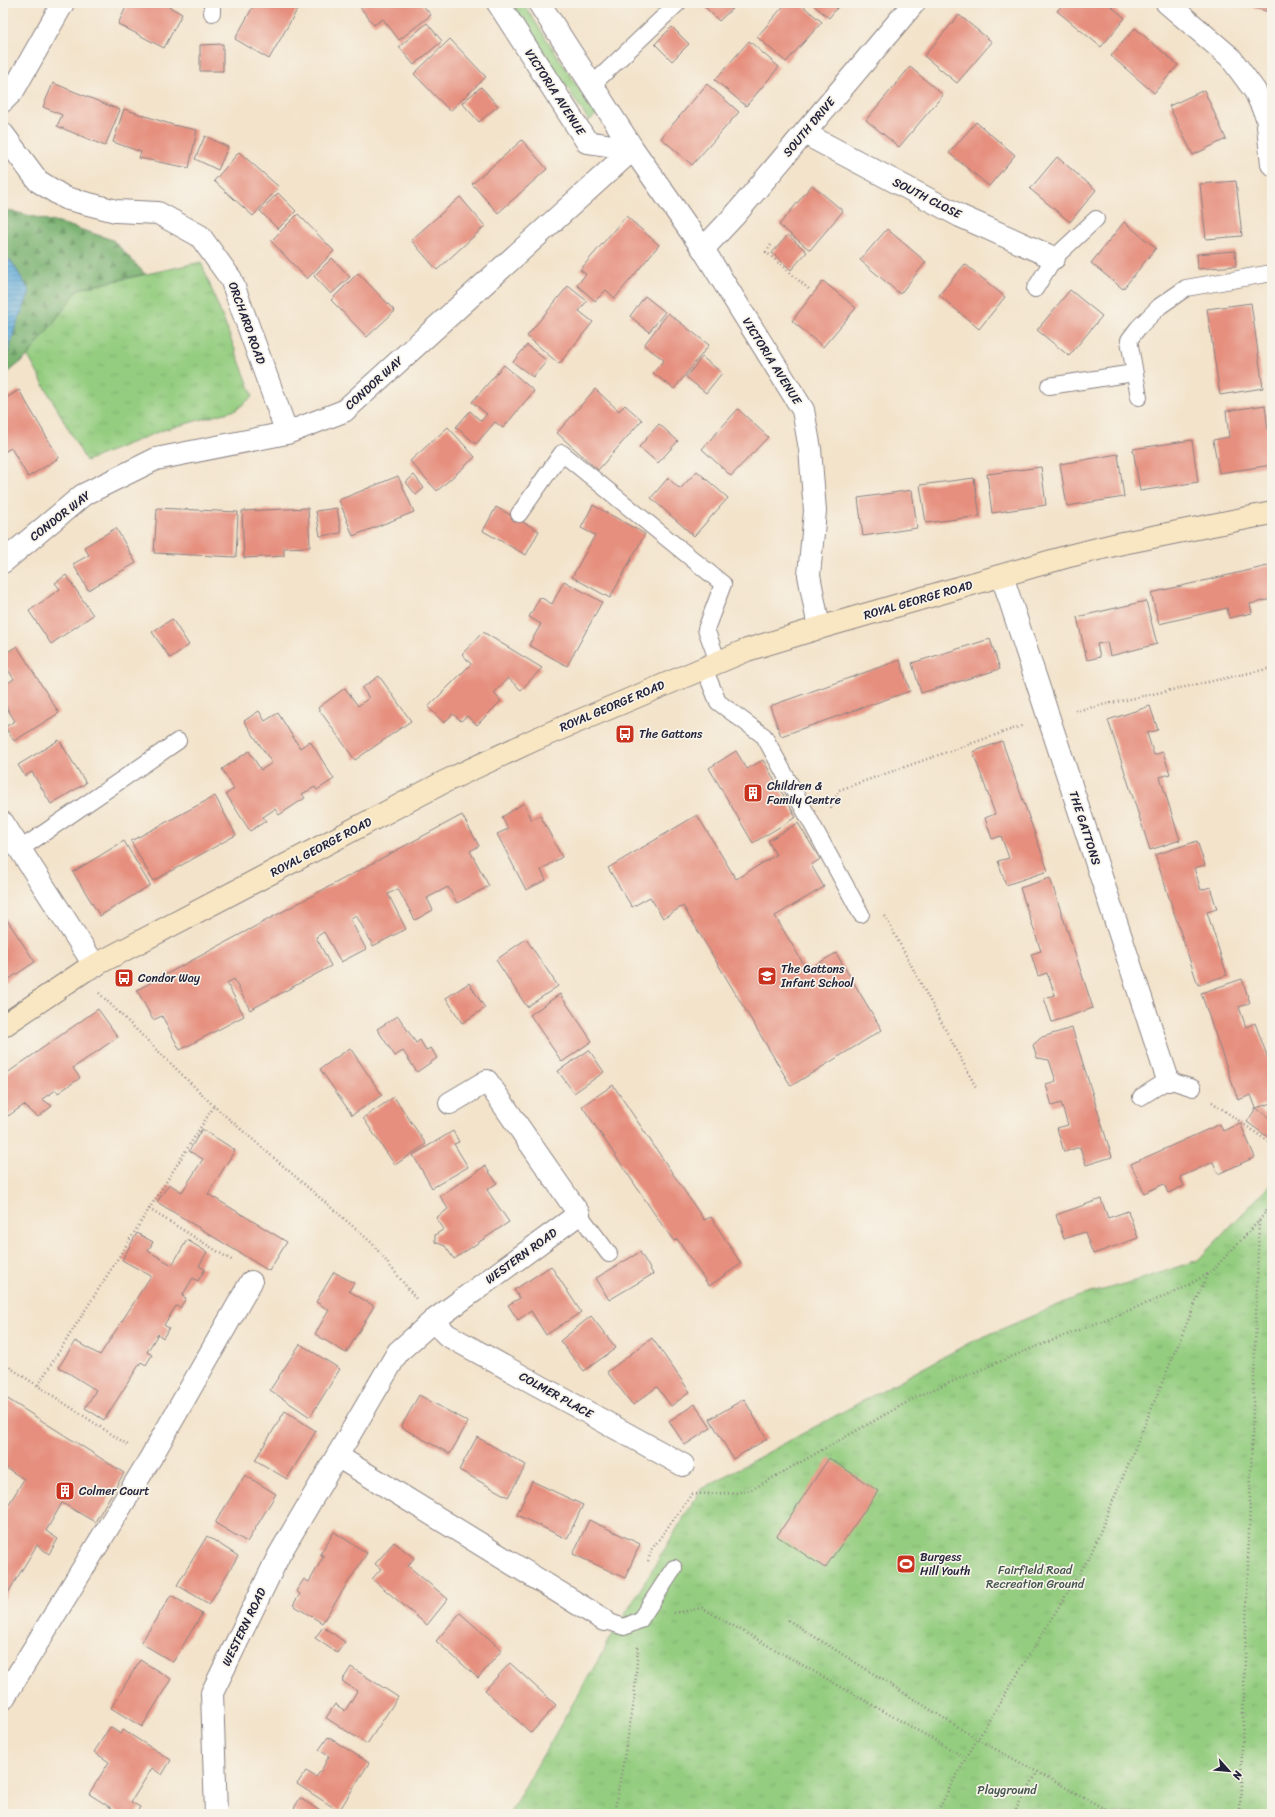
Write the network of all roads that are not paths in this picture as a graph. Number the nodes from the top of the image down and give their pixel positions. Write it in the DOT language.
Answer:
graph roads {
  1 [pos="63,3"];
  2 [pos="498,3"];
  3 [pos="539,3"];
  4 [pos="678,3"];
  5 [pos="914,3"];
  6 [pos="1167,3"];
  7 [pos="592,85"];
  8 [pos="3,102"];
  9 [pos="1270,116"];
  10 [pos="806,131"];
  11 [pos="3,134"];
  12 [pos="633,149"];
  13 [pos="1272,164"];
  14 [pos="1096,219"];
  15 [pos="703,249"];
  16 [pos="1054,258"];
  17 [pos="1272,273"];
  18 [pos="1035,289"];
  19 [pos="1134,373"];
  20 [pos="1049,386"];
  21 [pos="1139,397"];
  22 [pos="287,433"];
  23 [pos="1272,513"];
  24 [pos="519,514"];
  25 [pos="3,562"];
  26 [pos="1002,576"];
  27 [pos="819,628"];
  28 [pos="711,665"];
  29 [pos="178,741"];
  30 [pos="3,822"];
  31 [pos="19,850"];
  32 [pos="861,914"];
  33 [pos="90,969"];
  34 [pos="3,1026"];
  35 [pos="1168,1080"];
  36 [pos="1193,1088"];
  37 [pos="1141,1097"];
  38 [pos="450,1103"];
  39 [pos="579,1214"];
  40 [pos="609,1254"];
  41 [pos="251,1282"];
  42 [pos="433,1321"];
  43 [pos="337,1456"];
  44 [pos="683,1465"];
  45 [pos="674,1568"];
  46 [pos="604,1620"];
  47 [pos="3,1699"];
  48 [pos="216,1814"];
  1 -- 8 [label="street"];
  2 -- 12 [label="street, VICTORIA AVENUE"];
  3 -- 7 [label="street, VICTORIA AVENUE"];
  4 -- 7 [label="lane"];
  5 -- 10 [label="street, SOUTH DRIVE"];
  6 -- 9 [label="street"];
  7 -- 12 [label="street, VICTORIA AVENUE"];
  9 -- 13 [label="street"];
  10 -- 15 [label="street, SOUTH DRIVE"];
  10 -- 16 [label="street, SOUTH CLOSE"];
  11 -- 22 [label="street, ORCHARD ROAD"];
  12 -- 15 [label="street, VICTORIA AVENUE"];
  12 -- 22 [label="street, CONDOR WAY"];
  14 -- 16 [label="lane"];
  15 -- 27 [label="street, VICTORIA AVENUE"];
  16 -- 18 [label="lane"];
  17 -- 19 [label="lane"];
  19 -- 20 [label="lane"];
  19 -- 21 [label="lane"];
  22 -- 25 [label="street, CONDOR WAY"];
  23 -- 26 [label="street, ROYAL GEORGE ROAD"];
  24 -- 28 [label="lane"];
  26 -- 27 [label="street, ROYAL GEORGE ROAD"];
  26 -- 35 [label="street, THE GATTONS"];
  27 -- 28 [label="street, ROYAL GEORGE ROAD"];
  28 -- 32 [label="lane"];
  28 -- 33 [label="street, ROYAL GEORGE ROAD"];
  29 -- 31 [label="lane"];
  30 -- 31 [label="street"];
  31 -- 33 [label="street"];
  33 -- 34 [label="street, ROYAL GEORGE ROAD"];
  35 -- 36 [label="lane"];
  35 -- 37 [label="lane"];
  38 -- 39 [label="street"];
  39 -- 40 [label="lane"];
  39 -- 42 [label="street, WESTERN ROAD"];
  41 -- 47 [label="street"];
  42 -- 43 [label="street, WESTERN ROAD"];
  42 -- 44 [label="street, COLMER PLACE"];
  43 -- 46 [label="street"];
  43 -- 48 [label="street, WESTERN ROAD"];
  45 -- 46 [label="lane"];
}
